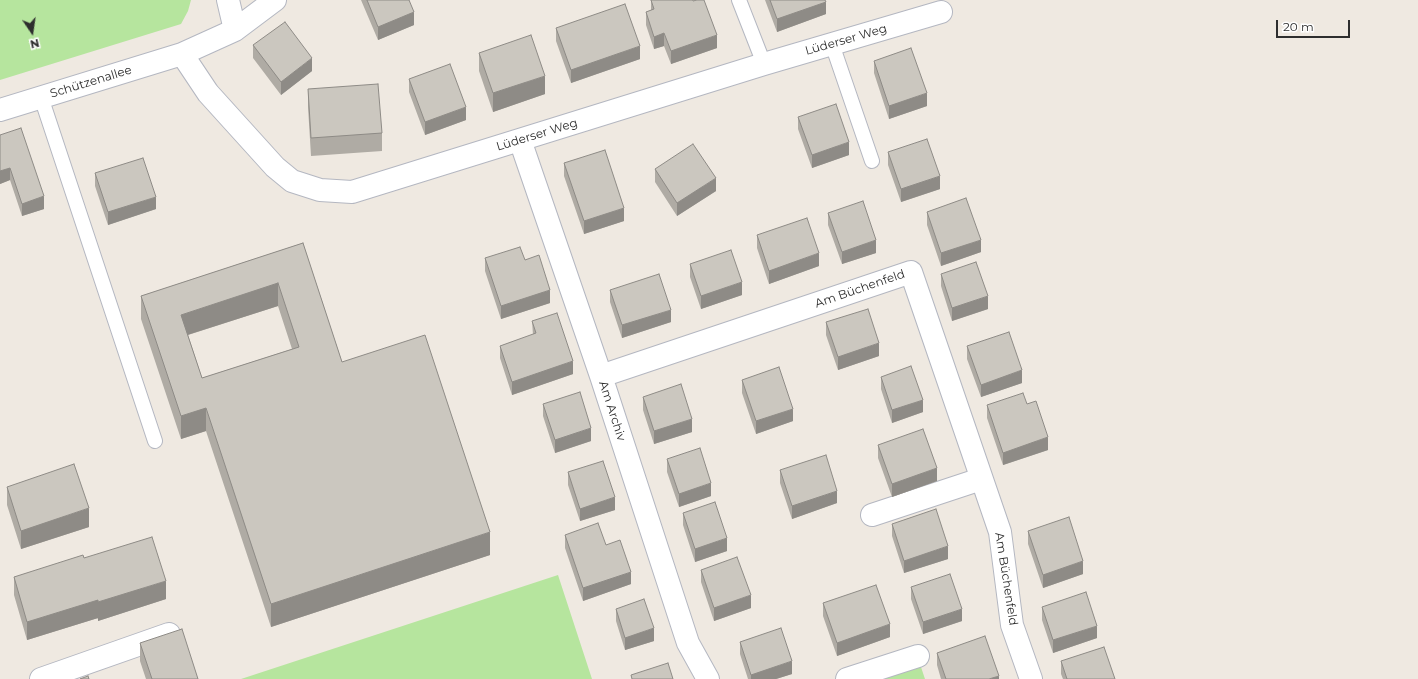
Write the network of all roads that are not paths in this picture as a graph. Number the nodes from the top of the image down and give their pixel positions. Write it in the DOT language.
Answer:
graph roads {
  1 [pos="228,0"];
  2 [pos="275,0"];
  3 [pos="739,0"];
  4 [pos="941,12"];
  5 [pos="236,30"];
  6 [pos="832,44"];
  7 [pos="182,54"];
  8 [pos="764,64"];
  9 [pos="40,97"];
  10 [pos="0,110"];
  11 [pos="520,140"];
  12 [pos="872,161"];
  13 [pos="601,376"];
  14 [pos="155,442"];
  15 [pos="981,480"];
  16 [pos="872,515"];
  17 [pos="176,632"];
  18 [pos="918,656"];
  19 [pos="41,679"];
  20 [pos="708,679"];
  21 [pos="847,679"];
  22 [pos="1030,679"];
  1 -- 5 [label="street"];
  2 -- 5 [label="street, Schützenallee"];
  3 -- 8 [label="lane"];
  4 -- 6 [label="street, Lüderser Weg"];
  5 -- 7 [label="street, Schützenallee"];
  6 -- 8 [label="street, Lüderser Weg"];
  6 -- 12 [label="lane"];
  7 -- 9 [label="street, Schützenallee"];
  7 -- 11 [label="street, Lüderser Weg"];
  8 -- 11 [label="street, Lüderser Weg"];
  9 -- 10 [label="street, Schützenallee"];
  9 -- 14 [label="lane"];
  11 -- 13 [label="street, Am Archiv"];
  13 -- 15 [label="street, Am Büchenfeld"];
  13 -- 20 [label="street, Am Archiv"];
  15 -- 16 [label="street"];
  15 -- 22 [label="street, Am Büchenfeld"];
  17 -- 19 [label="street"];
  18 -- 21 [label="street"];
}
